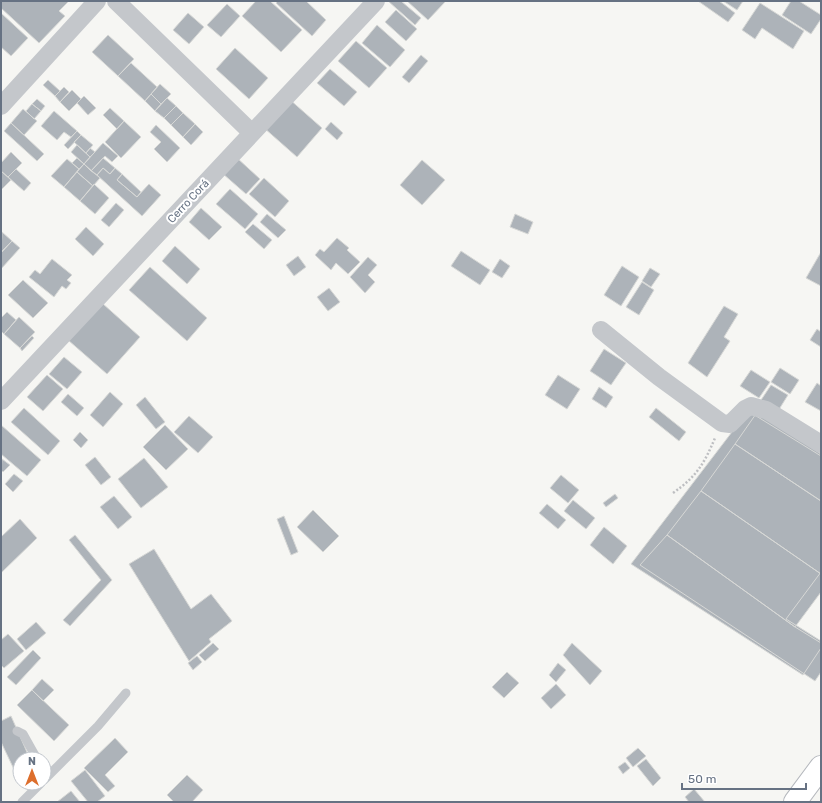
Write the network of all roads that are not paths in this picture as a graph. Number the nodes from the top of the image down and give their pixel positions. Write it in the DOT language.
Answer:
graph roads {
  1 [pos="97,1"];
  2 [pos="116,1"];
  3 [pos="376,1"];
  4 [pos="1,106"];
  5 [pos="252,133"];
  6 [pos="601,330"];
  7 [pos="1,401"];
  8 [pos="821,444"];
  9 [pos="126,693"];
  10 [pos="17,731"];
  11 [pos="33,751"];
  12 [pos="821,767"];
  13 [pos="52,770"];
  14 [pos="32,791"];
  15 [pos="801,800"];
  16 [pos="22,802"];
  1 -- 4 [label="street"];
  2 -- 5 [label="street"];
  3 -- 5 [label="street, Cerro Corá"];
  5 -- 7 [label="street, Cerro Corá"];
  6 -- 8 [label="street"];
  9 -- 13 [label="lane"];
  10 -- 11 [label="lane"];
  12 -- 15 [label="main road"];
  14 -- 16 [label="lane"];
}
